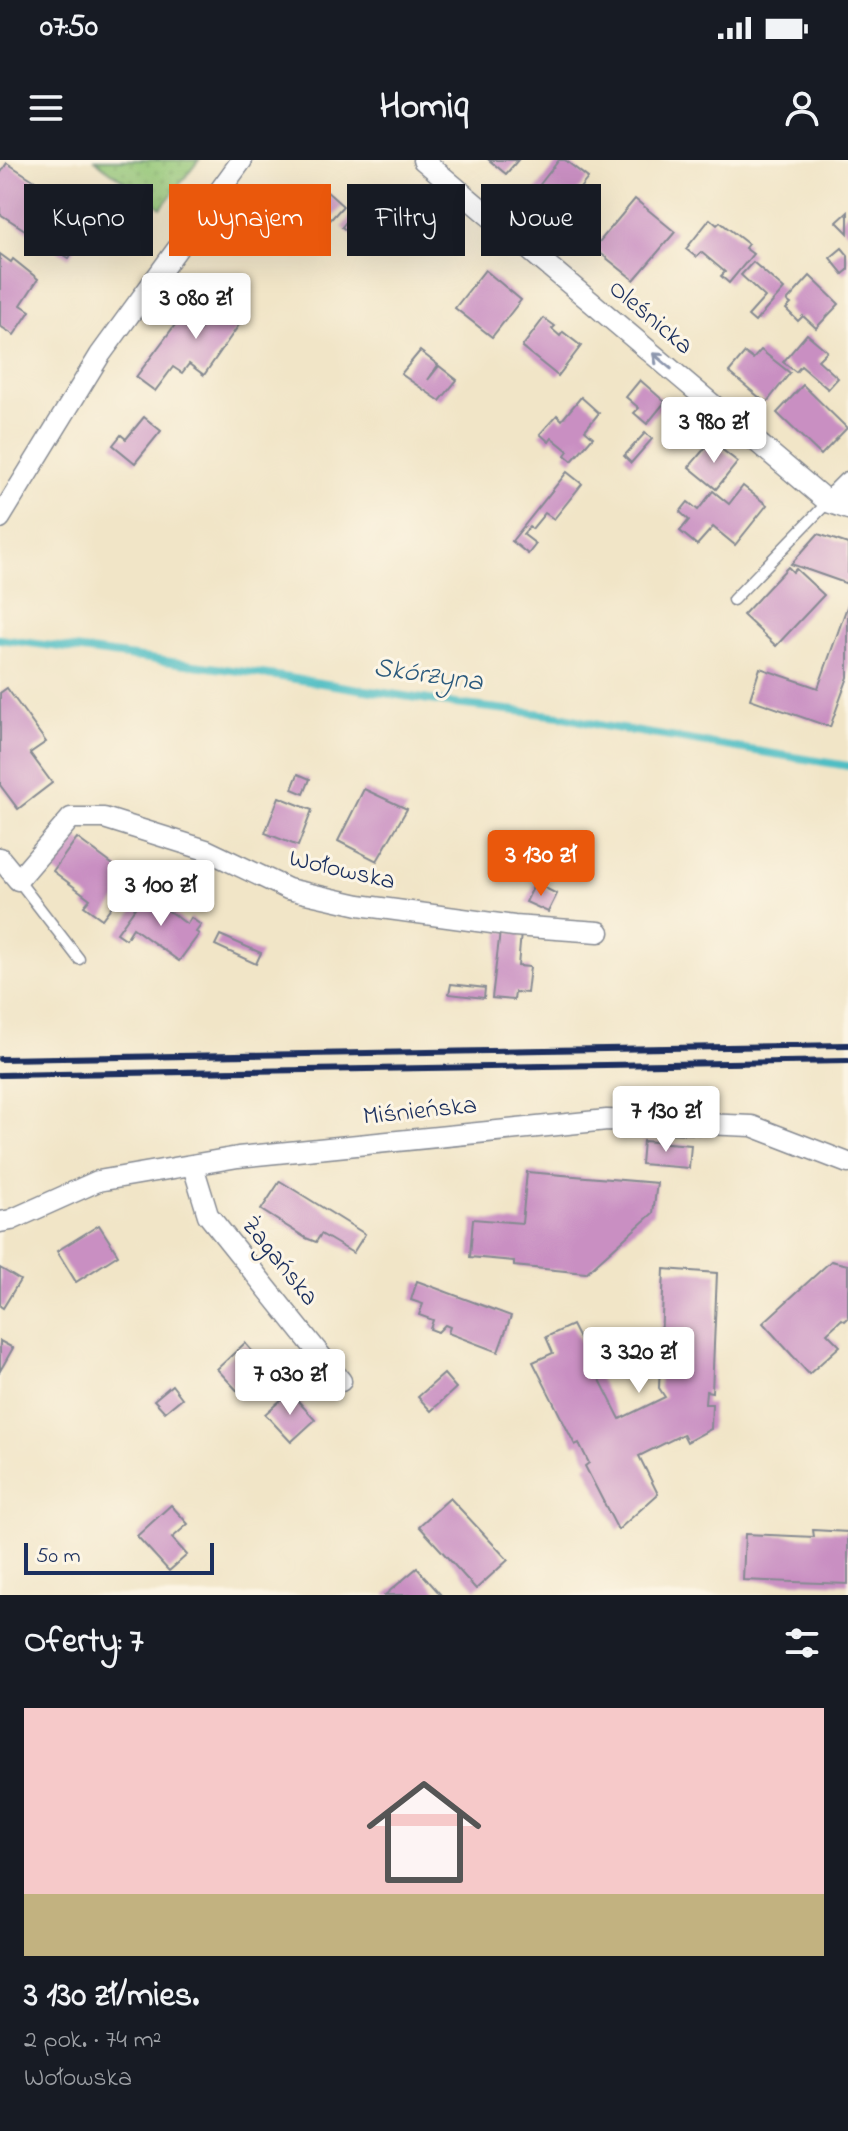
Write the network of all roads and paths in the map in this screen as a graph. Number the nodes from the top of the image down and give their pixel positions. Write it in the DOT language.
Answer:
graph roads {
  1 [pos="242,160"];
  2 [pos="423,160"];
  3 [pos="848,482"];
  4 [pos="838,506"];
  5 [pos="0,518"];
  6 [pos="733,600"];
  7 [pos="0,858"];
  8 [pos="18,880"];
  9 [pos="599,932"];
  10 [pos="79,959"];
  11 [pos="848,1163"];
  12 [pos="193,1166"];
  13 [pos="0,1222"];
  14 [pos="341,1381"];
  1 -- 5 [label="street"];
  4 -- 2 [label="street, Oleśnicka, one-way"];
  3 -- 4 [label="street"];
  4 -- 6 [label="lane"];
  7 -- 8 [label="street"];
  8 -- 9 [label="street, Wołowska"];
  8 -- 10 [label="lane"];
  11 -- 12 [label="street, Miśnieńska"];
  12 -- 13 [label="street, Miśnieńska"];
  12 -- 14 [label="street, Żagańska"];
}
